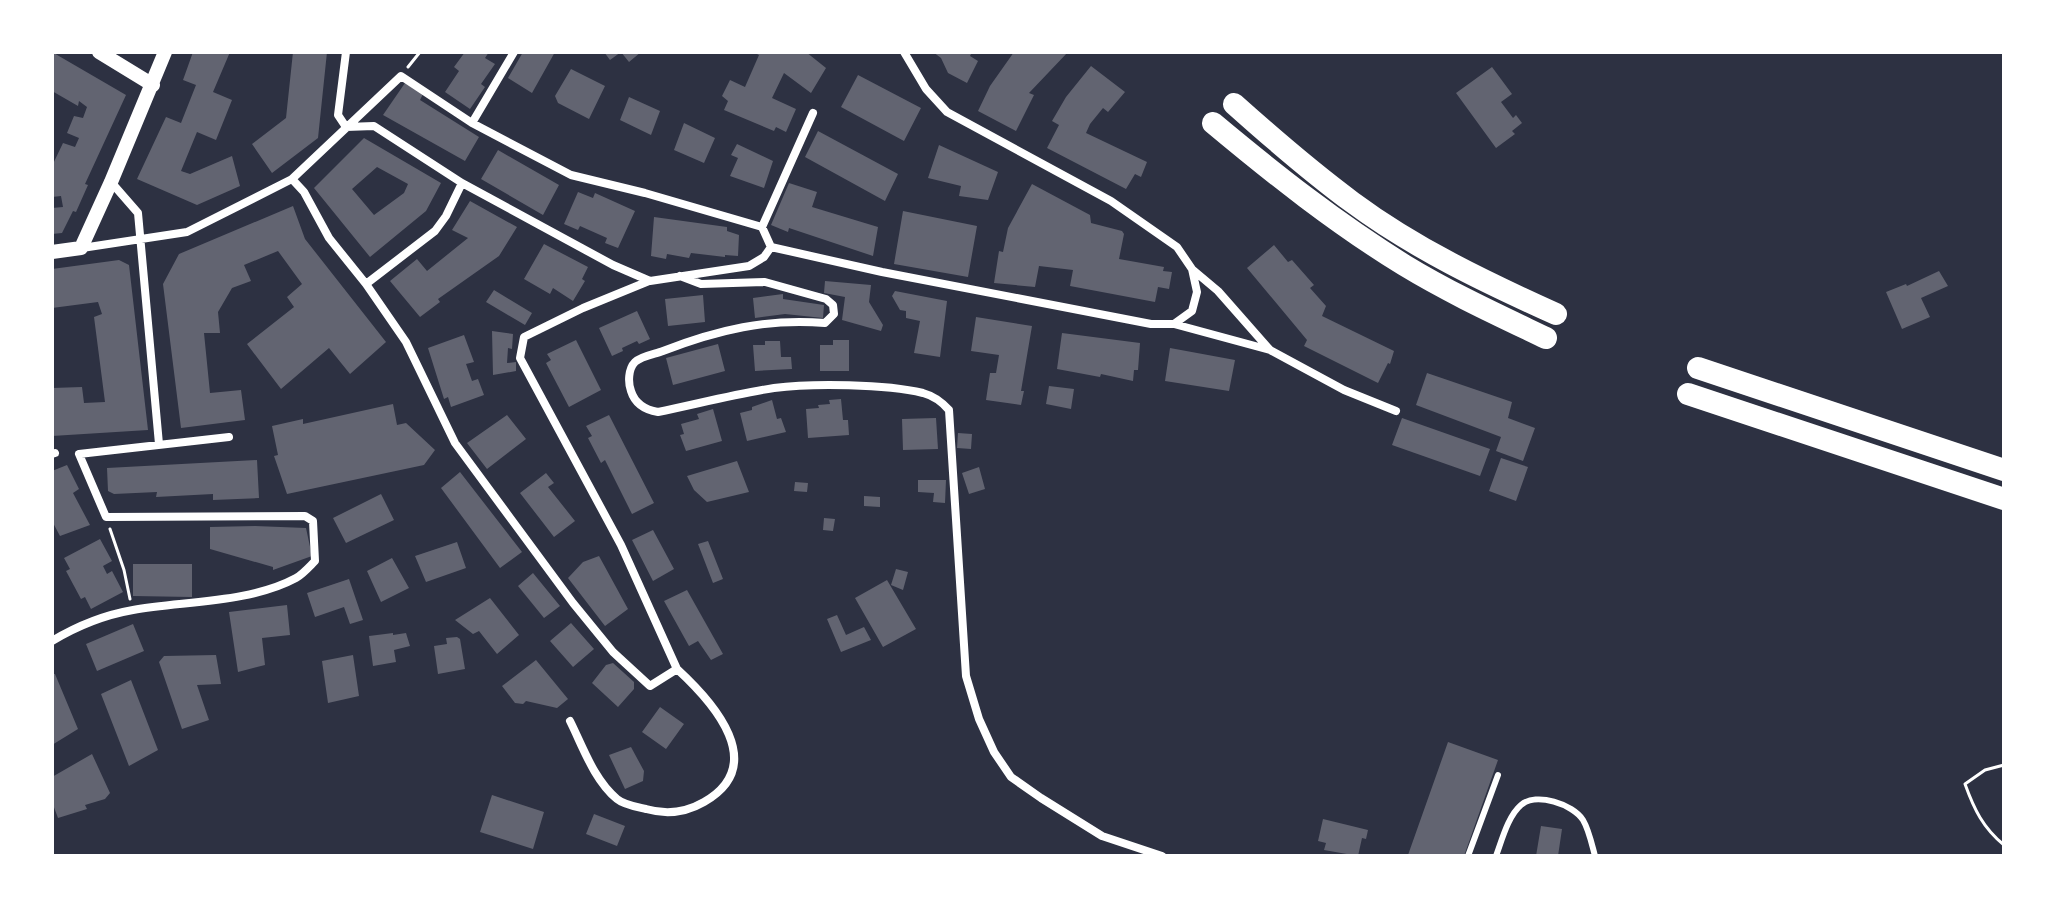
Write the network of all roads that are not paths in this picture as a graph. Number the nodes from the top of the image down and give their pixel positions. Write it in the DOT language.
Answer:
graph roads {
  1 [pos="99,52"];
  2 [pos="165,52"];
  3 [pos="346,52"];
  4 [pos="514,52"];
  5 [pos="904,52"];
  6 [pos="153,85"];
  7 [pos="1234,104"];
  8 [pos="813,113"];
  9 [pos="472,123"];
  10 [pos="1213,123"];
  11 [pos="346,127"];
  12 [pos="292,179"];
  13 [pos="111,182"];
  14 [pos="462,183"];
  15 [pos="762,227"];
  16 [pos="141,238"];
  17 [pos="771,247"];
  18 [pos="81,248"];
  19 [pos="52,252"];
  20 [pos="1192,269"];
  21 [pos="679,276"];
  22 [pos="650,281"];
  23 [pos="366,284"];
  24 [pos="1556,314"];
  25 [pos="1174,324"];
  26 [pos="1546,338"];
  27 [pos="1270,350"];
  28 [pos="1698,368"];
  29 [pos="1688,394"];
  30 [pos="1396,411"];
  31 [pos="229,437"];
  32 [pos="159,444"];
  33 [pos="2004,470"];
  34 [pos="2004,499"];
  35 [pos="52,641"];
  36 [pos="677,669"];
  37 [pos="570,721"];
  38 [pos="1498,775"];
  39 [pos="1162,856"];
  40 [pos="1468,856"];
  41 [pos="1496,856"];
  42 [pos="1595,856"];
  1 -- 6 [label="street"];
  2 -- 6 [label="street"];
  3 -- 11 [label="street"];
  4 -- 9 [label="street"];
  5 -- 20 [label="street"];
  6 -- 13 [label="street"];
  7 -- 24 [label="highway"];
  8 -- 15 [label="street"];
  9 -- 11 [label="street"];
  9 -- 15 [label="street"];
  10 -- 26 [label="highway"];
  11 -- 12 [label="street"];
  11 -- 14 [label="street"];
  12 -- 16 [label="street"];
  12 -- 23 [label="street"];
  13 -- 16 [label="street"];
  13 -- 18 [label="street"];
  14 -- 22 [label="street"];
  14 -- 23 [label="street"];
  15 -- 17 [label="street"];
  16 -- 18 [label="street"];
  16 -- 32 [label="street"];
  17 -- 21 [label="street"];
  17 -- 25 [label="street"];
  18 -- 19 [label="street"];
  20 -- 25 [label="street"];
  20 -- 27 [label="street"];
  21 -- 22 [label="street"];
  21 -- 39 [label="street"];
  22 -- 36 [label="street"];
  23 -- 36 [label="street"];
  25 -- 27 [label="street"];
  27 -- 30 [label="street"];
  28 -- 33 [label="highway"];
  29 -- 34 [label="highway"];
  31 -- 32 [label="street"];
  32 -- 35 [label="street"];
  36 -- 37 [label="street"];
  38 -- 40 [label="lane"];
  41 -- 42 [label="lane"];
}
